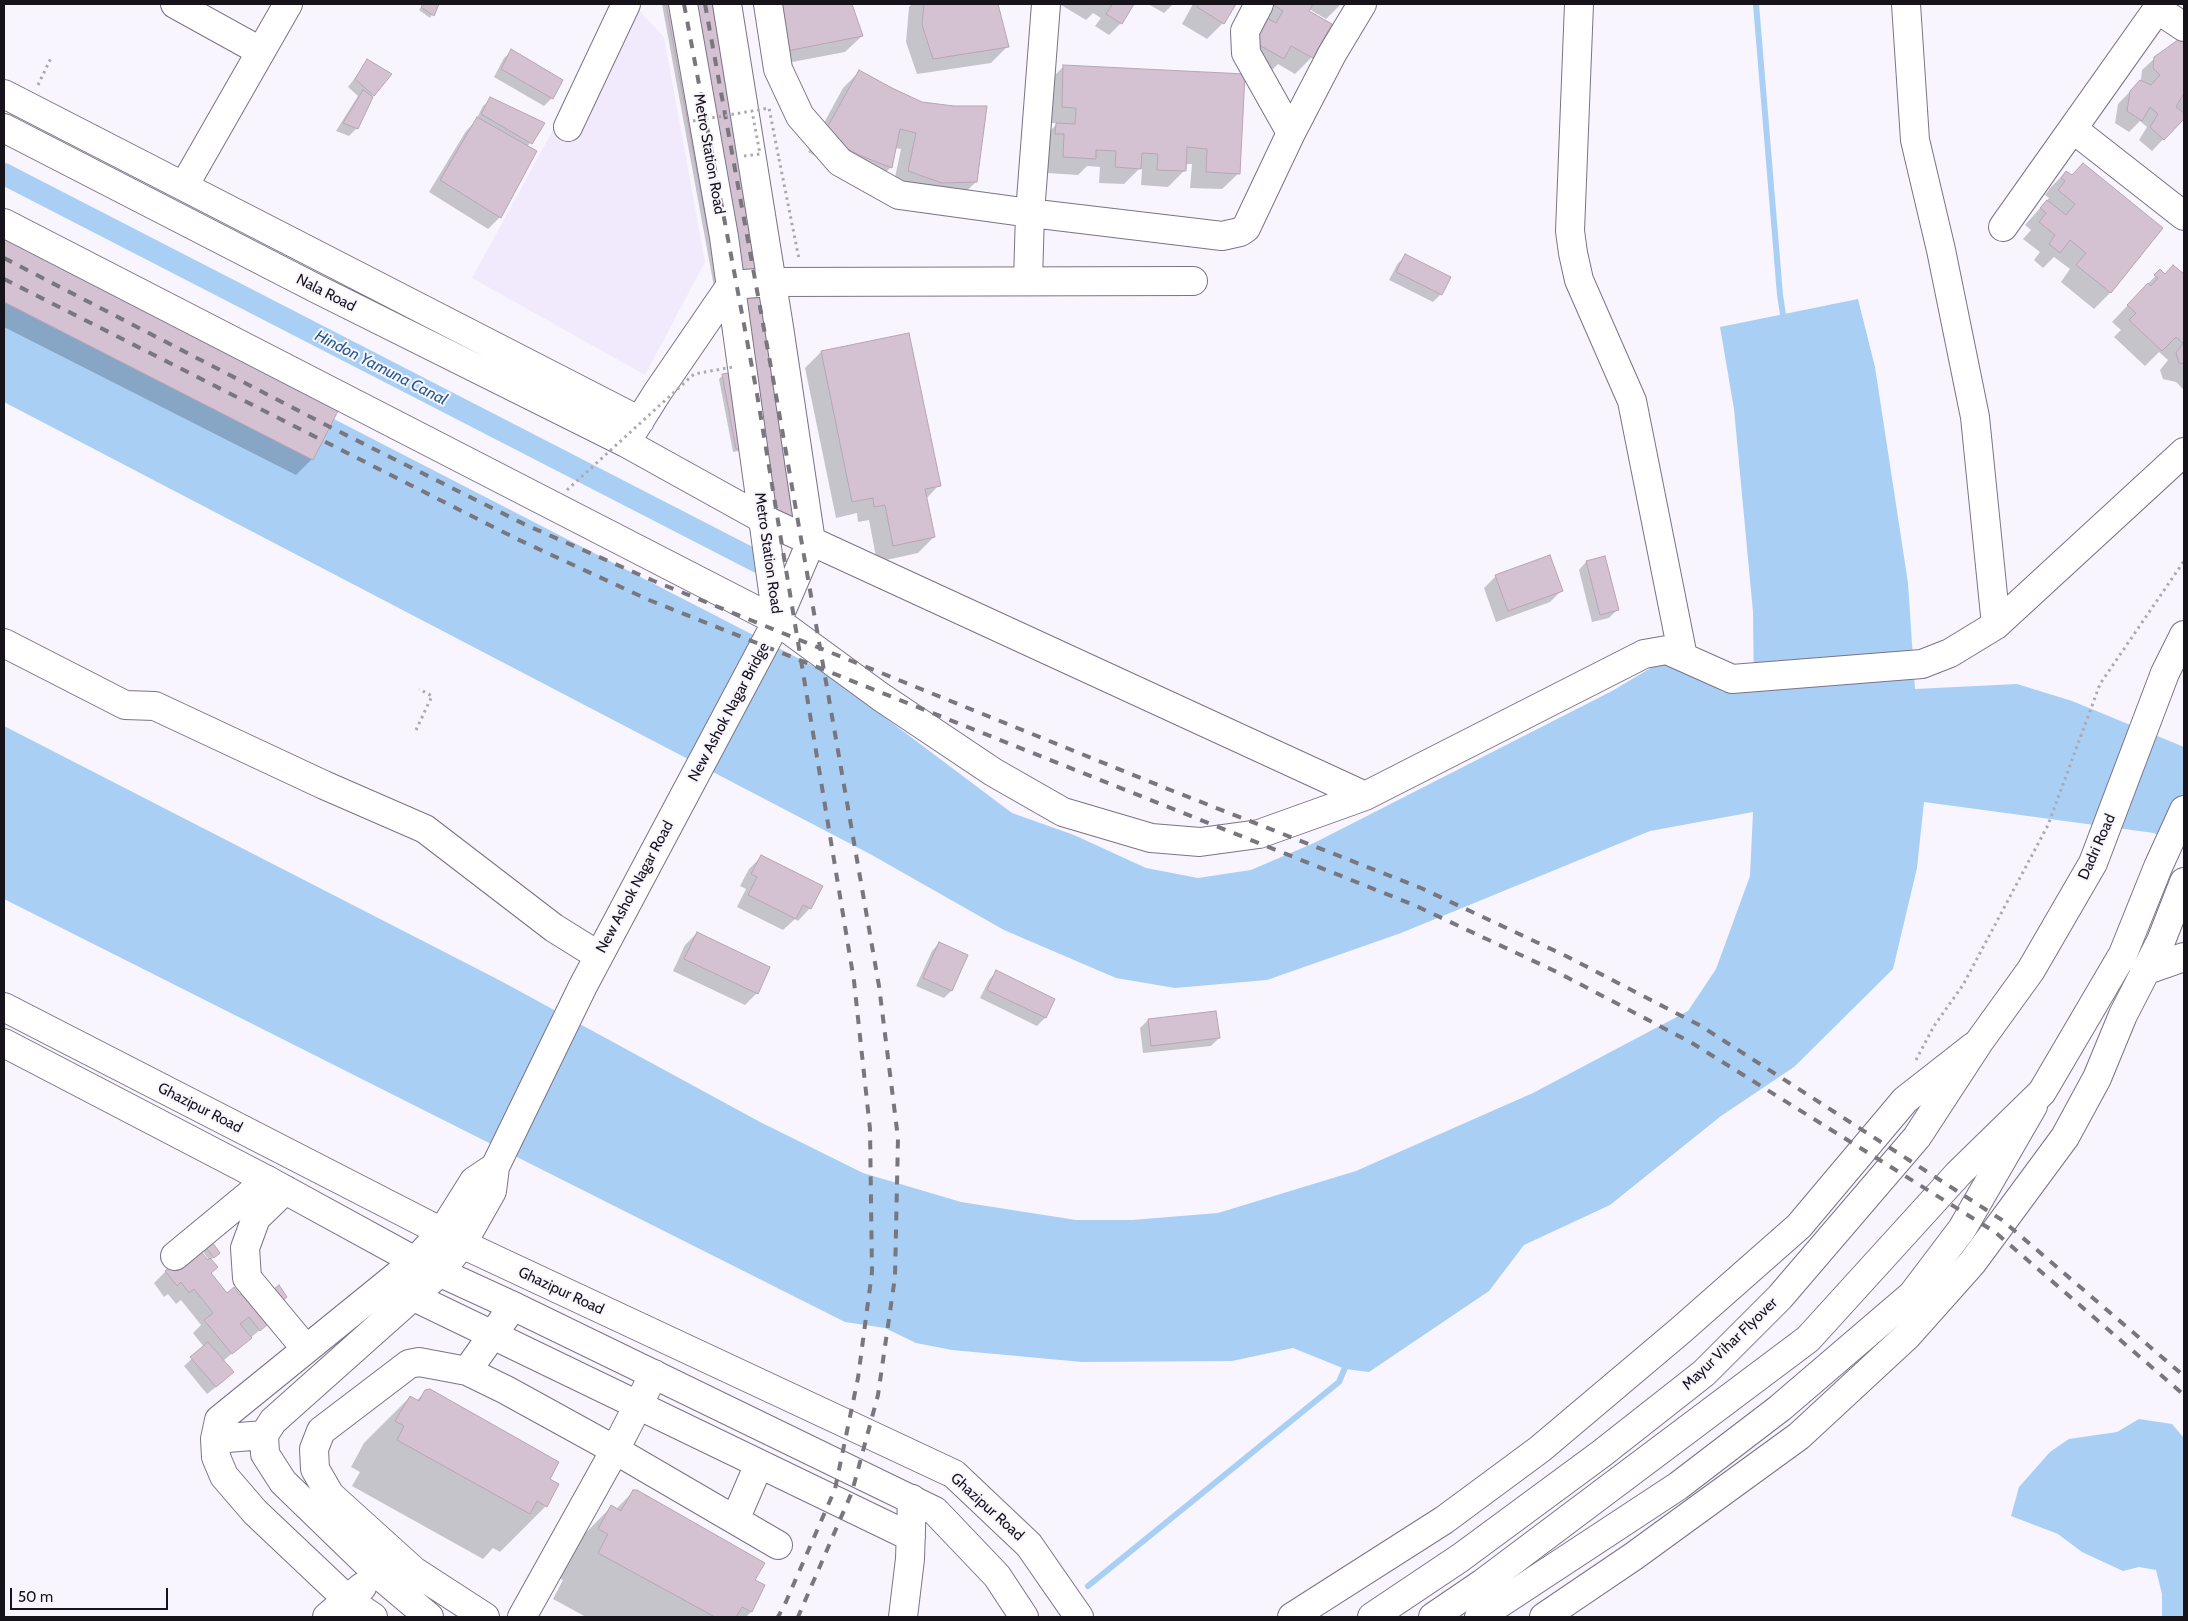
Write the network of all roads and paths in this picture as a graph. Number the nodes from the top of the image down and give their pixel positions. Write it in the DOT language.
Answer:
graph roads {
  1 [pos="175,4"];
  2 [pos="288,4"];
  3 [pos="626,4"];
  4 [pos="682,4"];
  5 [pos="727,4"];
  6 [pos="768,4"];
  7 [pos="1046,4"];
  8 [pos="1260,4"];
  9 [pos="1362,4"];
  10 [pos="1579,4"];
  11 [pos="1906,4"];
  12 [pos="2159,6"];
  13 [pos="2184,28"];
  14 [pos="260,52"];
  15 [pos="52,58"];
  16 [pos="4,94"];
  17 [pos="28,106"];
  18 [pos="752,111"];
  19 [pos="693,121"];
  20 [pos="4,128"];
  21 [pos="568,128"];
  22 [pos="2073,129"];
  23 [pos="1291,133"];
  24 [pos="744,156"];
  25 [pos="153,170"];
  26 [pos="184,186"];
  27 [pos="138,197"];
  28 [pos="1030,214"];
  29 [pos="2184,216"];
  30 [pos="4,222"];
  31 [pos="2003,226"];
  32 [pos="1028,281"];
  33 [pos="1194,281"];
  34 [pos="771,282"];
  35 [pos="803,282"];
  36 [pos="731,285"];
  37 [pos="779,327"];
  38 [pos="738,334"];
  39 [pos="733,367"];
  40 [pos="633,432"];
  41 [pos="2184,452"];
  42 [pos="567,490"];
  43 [pos="763,519"];
  44 [pos="811,542"];
  45 [pos="2184,561"];
  46 [pos="1996,625"];
  47 [pos="773,628"];
  48 [pos="2184,635"];
  49 [pos="4,643"];
  50 [pos="1683,656"];
  51 [pos="419,689"];
  52 [pos="416,730"];
  53 [pos="688,789"];
  54 [pos="1365,796"];
  55 [pos="2184,810"];
  56 [pos="2184,882"];
  57 [pos="599,956"];
  58 [pos="2184,957"];
  59 [pos="2144,970"];
  60 [pos="4,1007"];
  61 [pos="1979,1042"];
  62 [pos="4,1043"];
  63 [pos="1913,1064"];
  64 [pos="2042,1092"];
  65 [pos="276,1185"];
  66 [pos="456,1231"];
  67 [pos="175,1256"];
  68 [pos="427,1267"];
  69 [pos="414,1297"];
  70 [pos="513,1306"];
  71 [pos="493,1335"];
  72 [pos="306,1349"];
  73 [pos="467,1371"];
  74 [pos="654,1374"];
  75 [pos="638,1405"];
  76 [pos="264,1435"];
  77 [pos="214,1439"];
  78 [pos="615,1450"];
  79 [pos="759,1464"];
  80 [pos="912,1499"];
  81 [pos="735,1520"];
  82 [pos="911,1537"];
  83 [pos="778,1545"];
  84 [pos="378,1574"];
  85 [pos="347,1599"];
  86 [pos="910,1610"];
  87 [pos="1300,1614"];
  88 [pos="327,1617"];
  89 [pos="373,1617"];
  90 [pos="429,1617"];
  91 [pos="485,1617"];
  92 [pos="522,1617"];
  93 [pos="1024,1617"];
  94 [pos="1080,1617"];
  95 [pos="1372,1617"];
  96 [pos="1433,1617"];
  97 [pos="1479,1617"];
  98 [pos="1544,1617"];
  1 -- 14 [label="main road"];
  2 -- 14 [label="main road"];
  3 -- 21 [label="main road"];
  4 -- 36 [label="main road, Metro Station Road"];
  5 -- 34 [label="main road"];
  6 -- 28 [label="main road"];
  7 -- 28 [label="main road"];
  8 -- 23 [label="main road"];
  9 -- 23 [label="main road"];
  10 -- 50 [label="main road"];
  11 -- 46 [label="main road"];
  12 -- 13 [label="main road"];
  12 -- 22 [label="main road"];
  14 -- 26 [label="main road"];
  15 -- 17 [label="path"];
  16 -- 17 [label="main road, Nala Road"];
  17 -- 25 [label="main road, Nala Road"];
  18 -- 19 [label="path, bridge"];
  18 -- 24 [label="path, bridge"];
  18 -- 35 [label="path, bridge"];
  20 -- 27 [label="main road, Nala Road"];
  22 -- 29 [label="main road"];
  22 -- 31 [label="main road"];
  23 -- 28 [label="main road"];
  25 -- 26 [label="main road, Nala Road"];
  25 -- 27 [label="main road"];
  26 -- 40 [label="main road, Nala Road"];
  27 -- 40 [label="main road, Nala Road"];
  28 -- 32 [label="main road"];
  30 -- 47 [label="main road"];
  32 -- 33 [label="main road"];
  32 -- 35 [label="main road"];
  34 -- 35 [label="main road"];
  34 -- 36 [label="main road"];
  34 -- 37 [label="main road"];
  36 -- 38 [label="main road, Metro Station Road"];
  36 -- 40 [label="main road"];
  37 -- 38 [label="main road"];
  37 -- 44 [label="main road"];
  38 -- 43 [label="main road, Metro Station Road"];
  39 -- 42 [label="path, bridge"];
  40 -- 43 [label="main road"];
  41 -- 46 [label="main road"];
  43 -- 44 [label="main road"];
  43 -- 47 [label="main road, Metro Station Road"];
  44 -- 47 [label="main road, Metro Station Road"];
  44 -- 54 [label="main road"];
  45 -- 63 [label="path"];
  46 -- 50 [label="main road"];
  47 -- 53 [label="main road, New Ashok Nagar Bridge"];
  47 -- 54 [label="main road"];
  48 -- 61 [label="main road, Dadri Road"];
  49 -- 57 [label="main road"];
  50 -- 54 [label="main road"];
  51 -- 52 [label="path"];
  53 -- 57 [label="main road, New Ashok Nagar Road"];
  55 -- 64 [label="main road"];
  56 -- 59 [label="main road"];
  57 -- 66 [label="main road, New Ashok Nagar Road"];
  58 -- 59 [label="main road"];
  59 -- 98 [label="main road"];
  60 -- 66 [label="main road, Ghazipur Road"];
  61 -- 87 [label="main road"];
  61 -- 95 [label="main road, Mayur Vihar Flyover"];
  62 -- 65 [label="main road"];
  64 -- 96 [label="main road"];
  64 -- 97 [label="main road"];
  65 -- 67 [label="main road"];
  65 -- 68 [label="main road"];
  65 -- 72 [label="main road"];
  66 -- 68 [label="main road"];
  66 -- 94 [label="main road, Ghazipur Road"];
  68 -- 69 [label="main road"];
  68 -- 70 [label="main road"];
  68 -- 72 [label="main road"];
  69 -- 71 [label="main road"];
  69 -- 76 [label="main road"];
  70 -- 71 [label="main road"];
  70 -- 74 [label="main road"];
  71 -- 73 [label="main road"];
  71 -- 75 [label="main road"];
  72 -- 77 [label="main road"];
  73 -- 78 [label="main road"];
  73 -- 91 [label="main road"];
  74 -- 75 [label="main road"];
  74 -- 80 [label="main road"];
  75 -- 78 [label="main road"];
  75 -- 79 [label="main road"];
  76 -- 77 [label="main road"];
  76 -- 84 [label="main road"];
  77 -- 85 [label="main road"];
  78 -- 81 [label="main road"];
  78 -- 92 [label="main road"];
  79 -- 81 [label="main road"];
  79 -- 82 [label="main road"];
  80 -- 82 [label="main road"];
  80 -- 93 [label="main road"];
  81 -- 83 [label="main road"];
  82 -- 86 [label="main road"];
  84 -- 85 [label="main road"];
  84 -- 90 [label="main road"];
  85 -- 88 [label="main road"];
  85 -- 89 [label="main road"];
}
